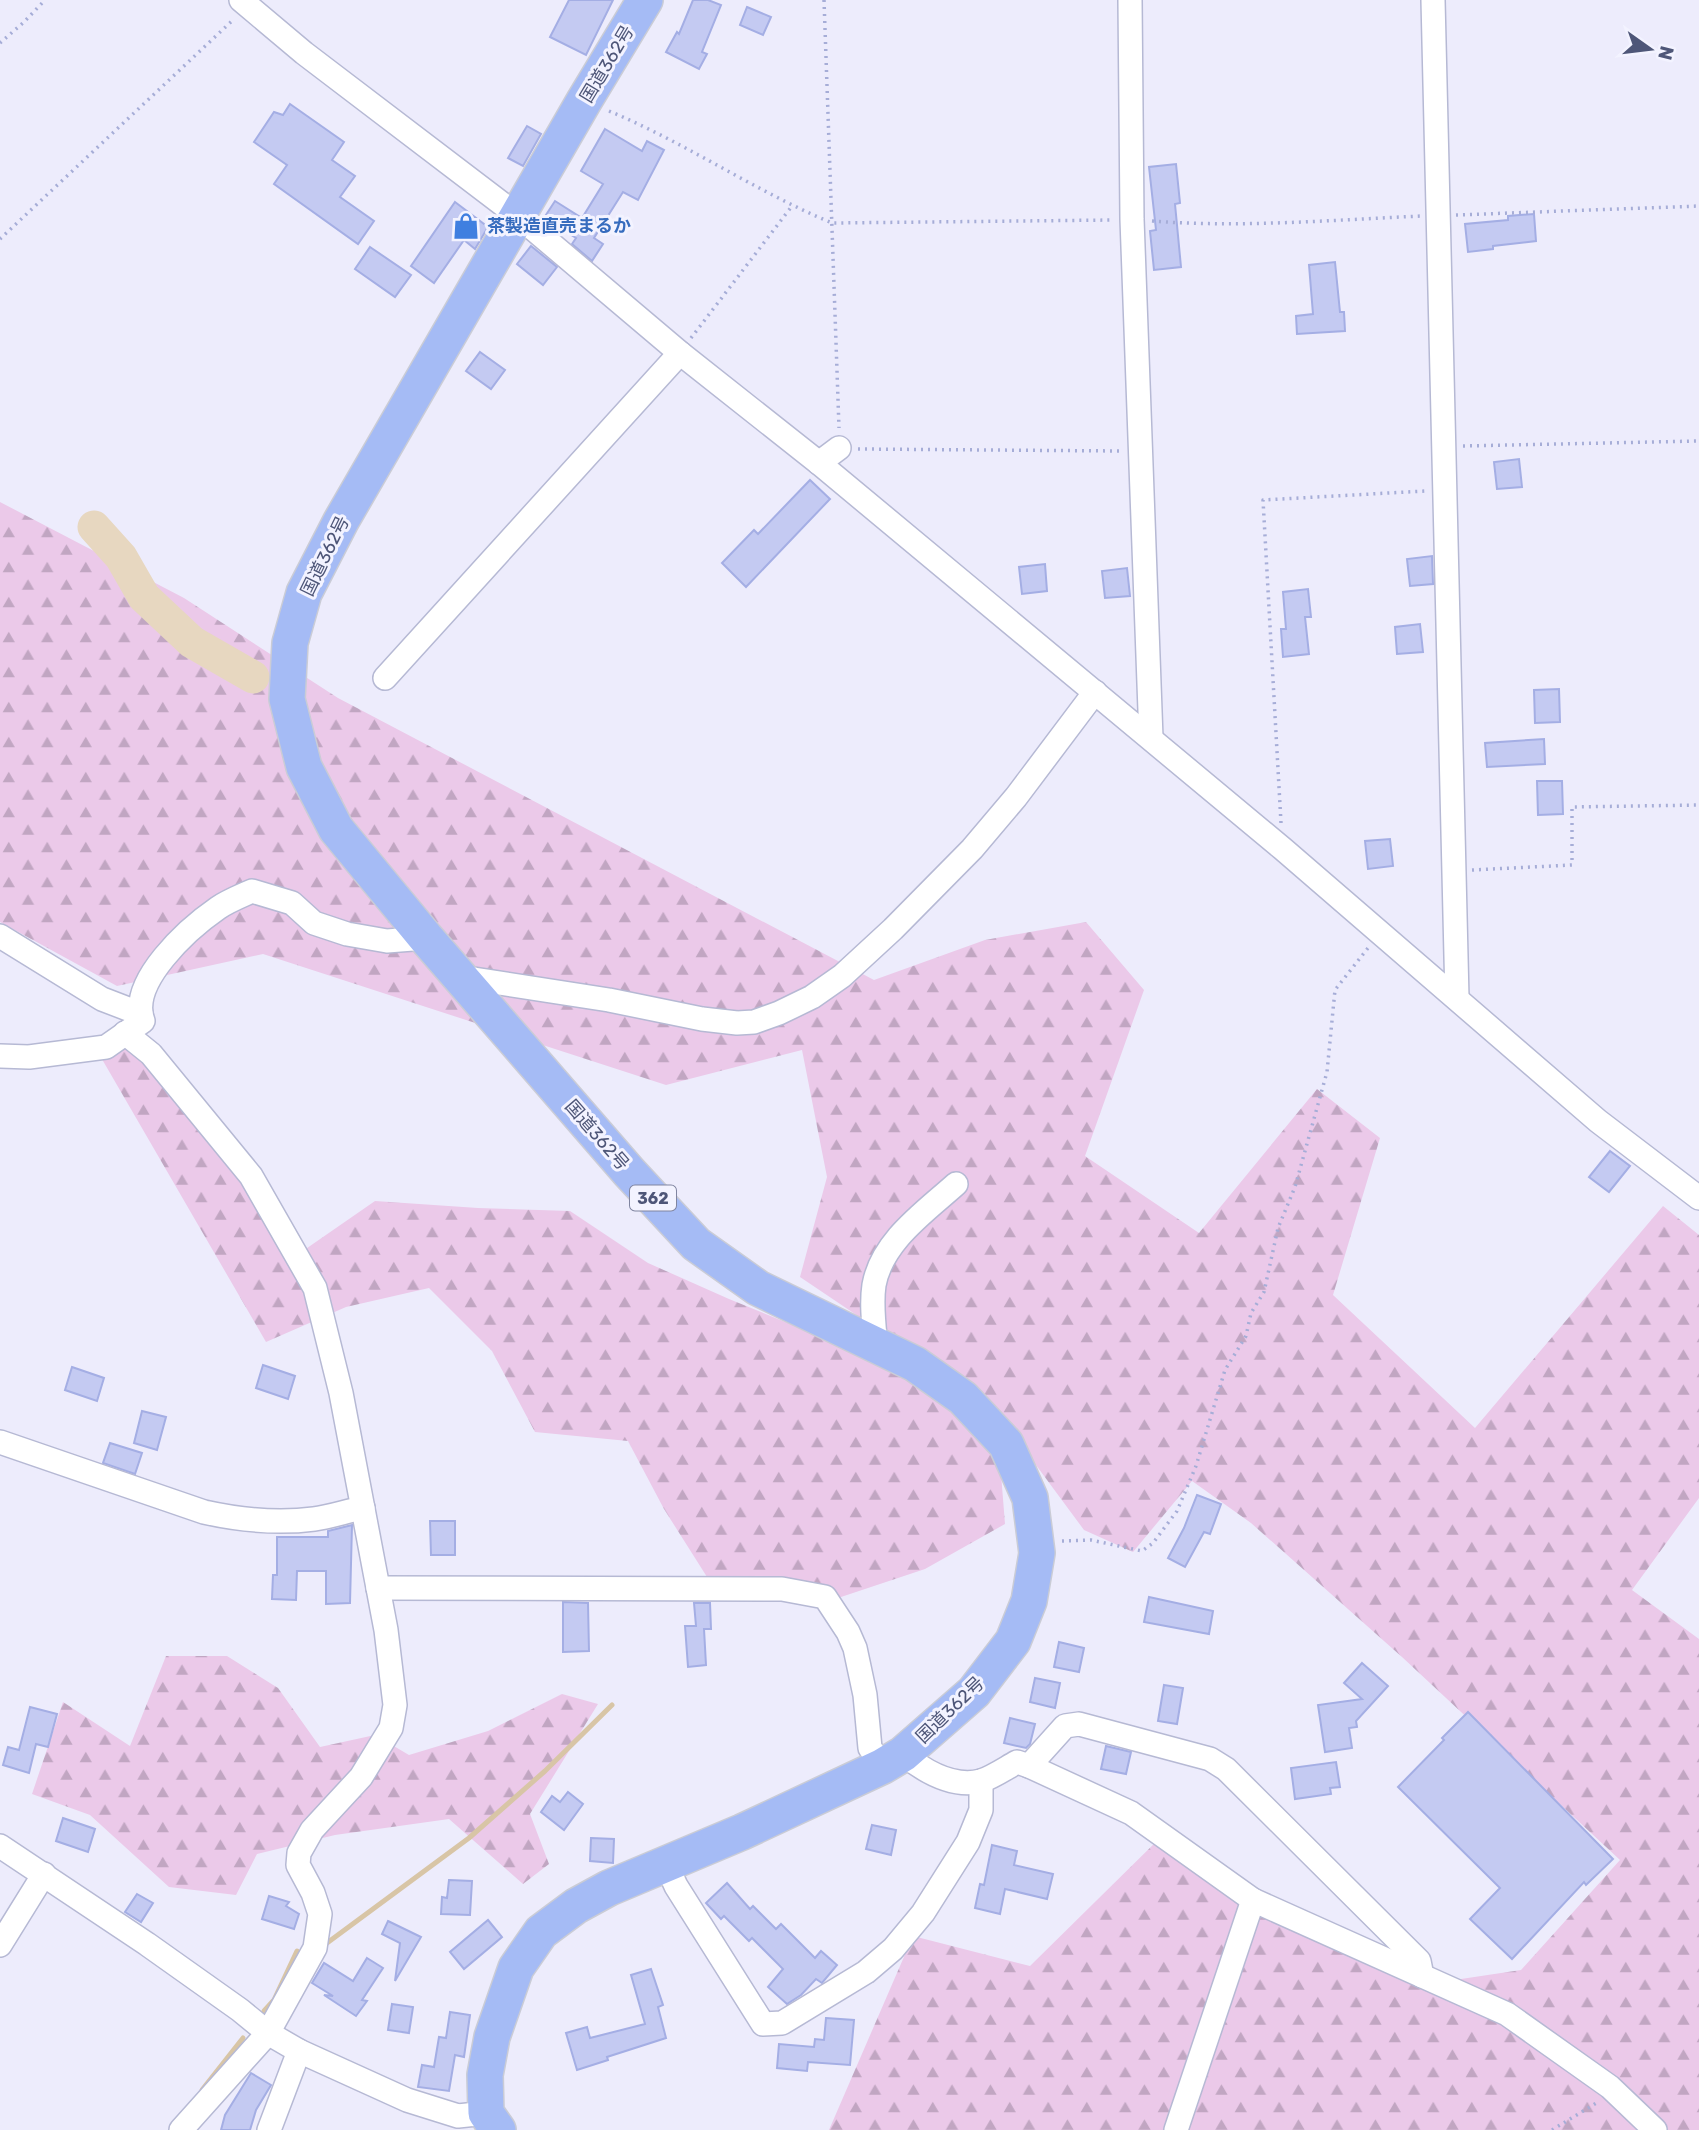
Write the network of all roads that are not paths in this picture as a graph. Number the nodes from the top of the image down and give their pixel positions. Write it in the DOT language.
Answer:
graph roads {
  1 [pos="645,0"];
  2 [pos="1130,0"];
  3 [pos="1433,0"];
  4 [pos="245,3"];
  5 [pos="518,216"];
  6 [pos="680,353"];
  7 [pos="839,448"];
  8 [pos="820,463"];
  9 [pos="385,678"];
  10 [pos="1096,692"];
  11 [pos="1151,738"];
  12 [pos="0,936"];
  13 [pos="426,938"];
  14 [pos="461,977"];
  15 [pos="1457,998"];
  16 [pos="141,1014"];
  17 [pos="125,1033"];
  18 [pos="0,1056"];
  19 [pos="956,1184"];
  20 [pos="1699,1198"];
  21 [pos="876,1346"];
  22 [pos="0,1442"];
  23 [pos="363,1507"];
  24 [pos="378,1588"];
  25 [pos="893,1760"];
  26 [pos="1029,1766"];
  27 [pos="981,1781"];
  28 [pos="0,1846"];
  29 [pos="666,1864"];
  30 [pos="44,1874"];
  31 [pos="1253,1900"];
  32 [pos="0,1945"];
  33 [pos="1422,1976"];
  34 [pos="268,2033"];
  35 [pos="299,2051"];
  36 [pos="492,2121"];
  37 [pos="181,2130"];
  38 [pos="269,2130"];
  39 [pos="1176,2130"];
  40 [pos="1655,2130"];
  1 -- 5 [label="highway, 国道362号 / 362"];
  2 -- 11 [label="street"];
  3 -- 15 [label="street"];
  4 -- 5 [label="street"];
  5 -- 6 [label="street"];
  5 -- 13 [label="highway, 国道362号 / 362"];
  6 -- 8 [label="street"];
  6 -- 9 [label="street"];
  7 -- 8 [label="street"];
  8 -- 10 [label="street"];
  10 -- 11 [label="street"];
  10 -- 14 [label="street"];
  11 -- 15 [label="street"];
  12 -- 16 [label="street"];
  13 -- 14 [label="highway, 国道362号 / 362"];
  13 -- 16 [label="street"];
  14 -- 21 [label="highway, 国道362号 / 362"];
  15 -- 20 [label="street"];
  16 -- 17 [label="street"];
  17 -- 18 [label="street"];
  17 -- 23 [label="street"];
  19 -- 21 [label="street"];
  21 -- 25 [label="highway, 国道362号 / 362"];
  22 -- 23 [label="street"];
  23 -- 24 [label="street"];
  24 -- 25 [label="street"];
  24 -- 34 [label="street"];
  25 -- 27 [label="street"];
  25 -- 29 [label="highway, 国道362号 / 362"];
  26 -- 27 [label="street"];
  26 -- 31 [label="street"];
  26 -- 33 [label="street"];
  27 -- 29 [label="street"];
  28 -- 30 [label="street"];
  29 -- 36 [label="highway, 国道362号 / 362"];
  30 -- 32 [label="street"];
  30 -- 34 [label="street"];
  31 -- 33 [label="street"];
  31 -- 39 [label="street"];
  33 -- 40 [label="street"];
  34 -- 35 [label="street"];
  34 -- 37 [label="street"];
  35 -- 36 [label="street"];
  35 -- 38 [label="street"];
}
